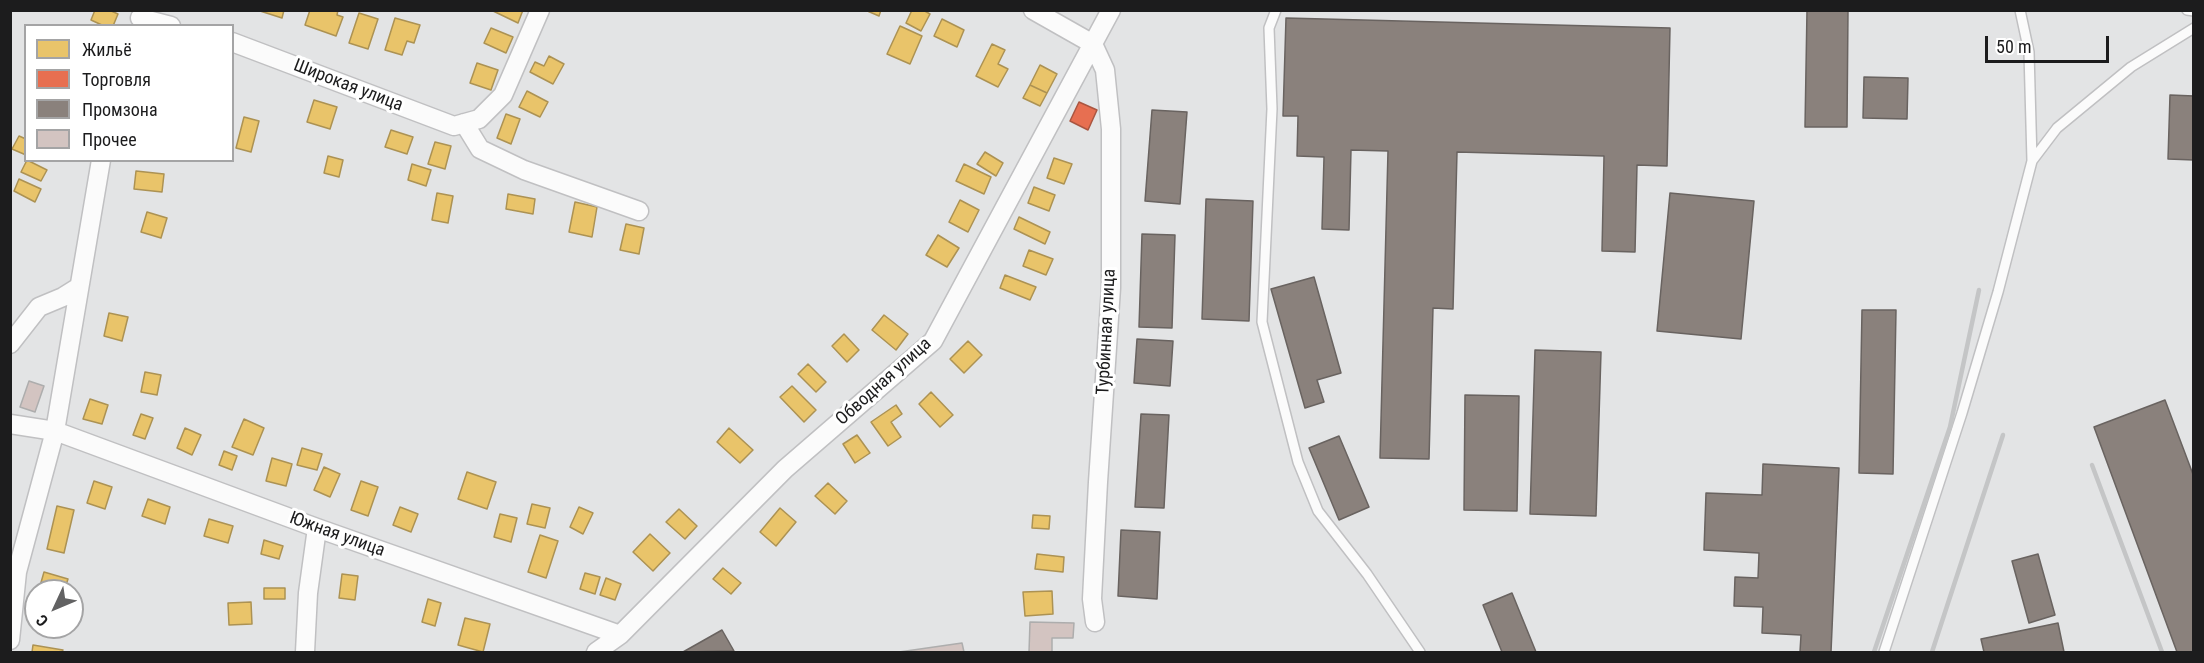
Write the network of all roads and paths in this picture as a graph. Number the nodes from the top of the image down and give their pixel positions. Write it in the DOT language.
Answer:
graph roads {
  1 [pos="540,10"];
  2 [pos="1033,10"];
  3 [pos="1111,10"];
  4 [pos="1276,10"];
  5 [pos="2020,10"];
  6 [pos="2187,10"];
  7 [pos="2193,11"];
  8 [pos="140,18"];
  9 [pos="163,24"];
  10 [pos="2193,28"];
  11 [pos="234,43"];
  12 [pos="1092,44"];
  13 [pos="464,123"];
  14 [pos="2032,161"];
  15 [pos="101,162"];
  16 [pos="639,211"];
  17 [pos="79,286"];
  18 [pos="10,344"];
  19 [pos="10,424"];
  20 [pos="55,431"];
  21 [pos="317,528"];
  22 [pos="1095,622"];
  23 [pos="620,635"];
  24 [pos="10,640"];
  25 [pos="305,652"];
  26 [pos="596,652"];
  27 [pos="1420,652"];
  28 [pos="1884,652"];
  1 -- 13 [label="street"];
  2 -- 12 [label="street"];
  3 -- 12 [label="street, Обводная улица"];
  4 -- 27 [label="lane"];
  5 -- 14 [label="lane"];
  6 -- 7 [label="lane"];
  8 -- 9 [label="street"];
  10 -- 14 [label="lane"];
  11 -- 13 [label="street, Широкая улица"];
  12 -- 22 [label="street, Турбинная улица"];
  12 -- 23 [label="street, Обводная улица"];
  13 -- 16 [label="street"];
  14 -- 28 [label="lane"];
  15 -- 17 [label="street"];
  17 -- 18 [label="street"];
  17 -- 20 [label="street"];
  19 -- 20 [label="street"];
  20 -- 21 [label="street, Южная улица"];
  20 -- 24 [label="street"];
  21 -- 23 [label="street, Южная улица"];
  21 -- 25 [label="street"];
  23 -- 26 [label="street, Обводная улица"];
}
